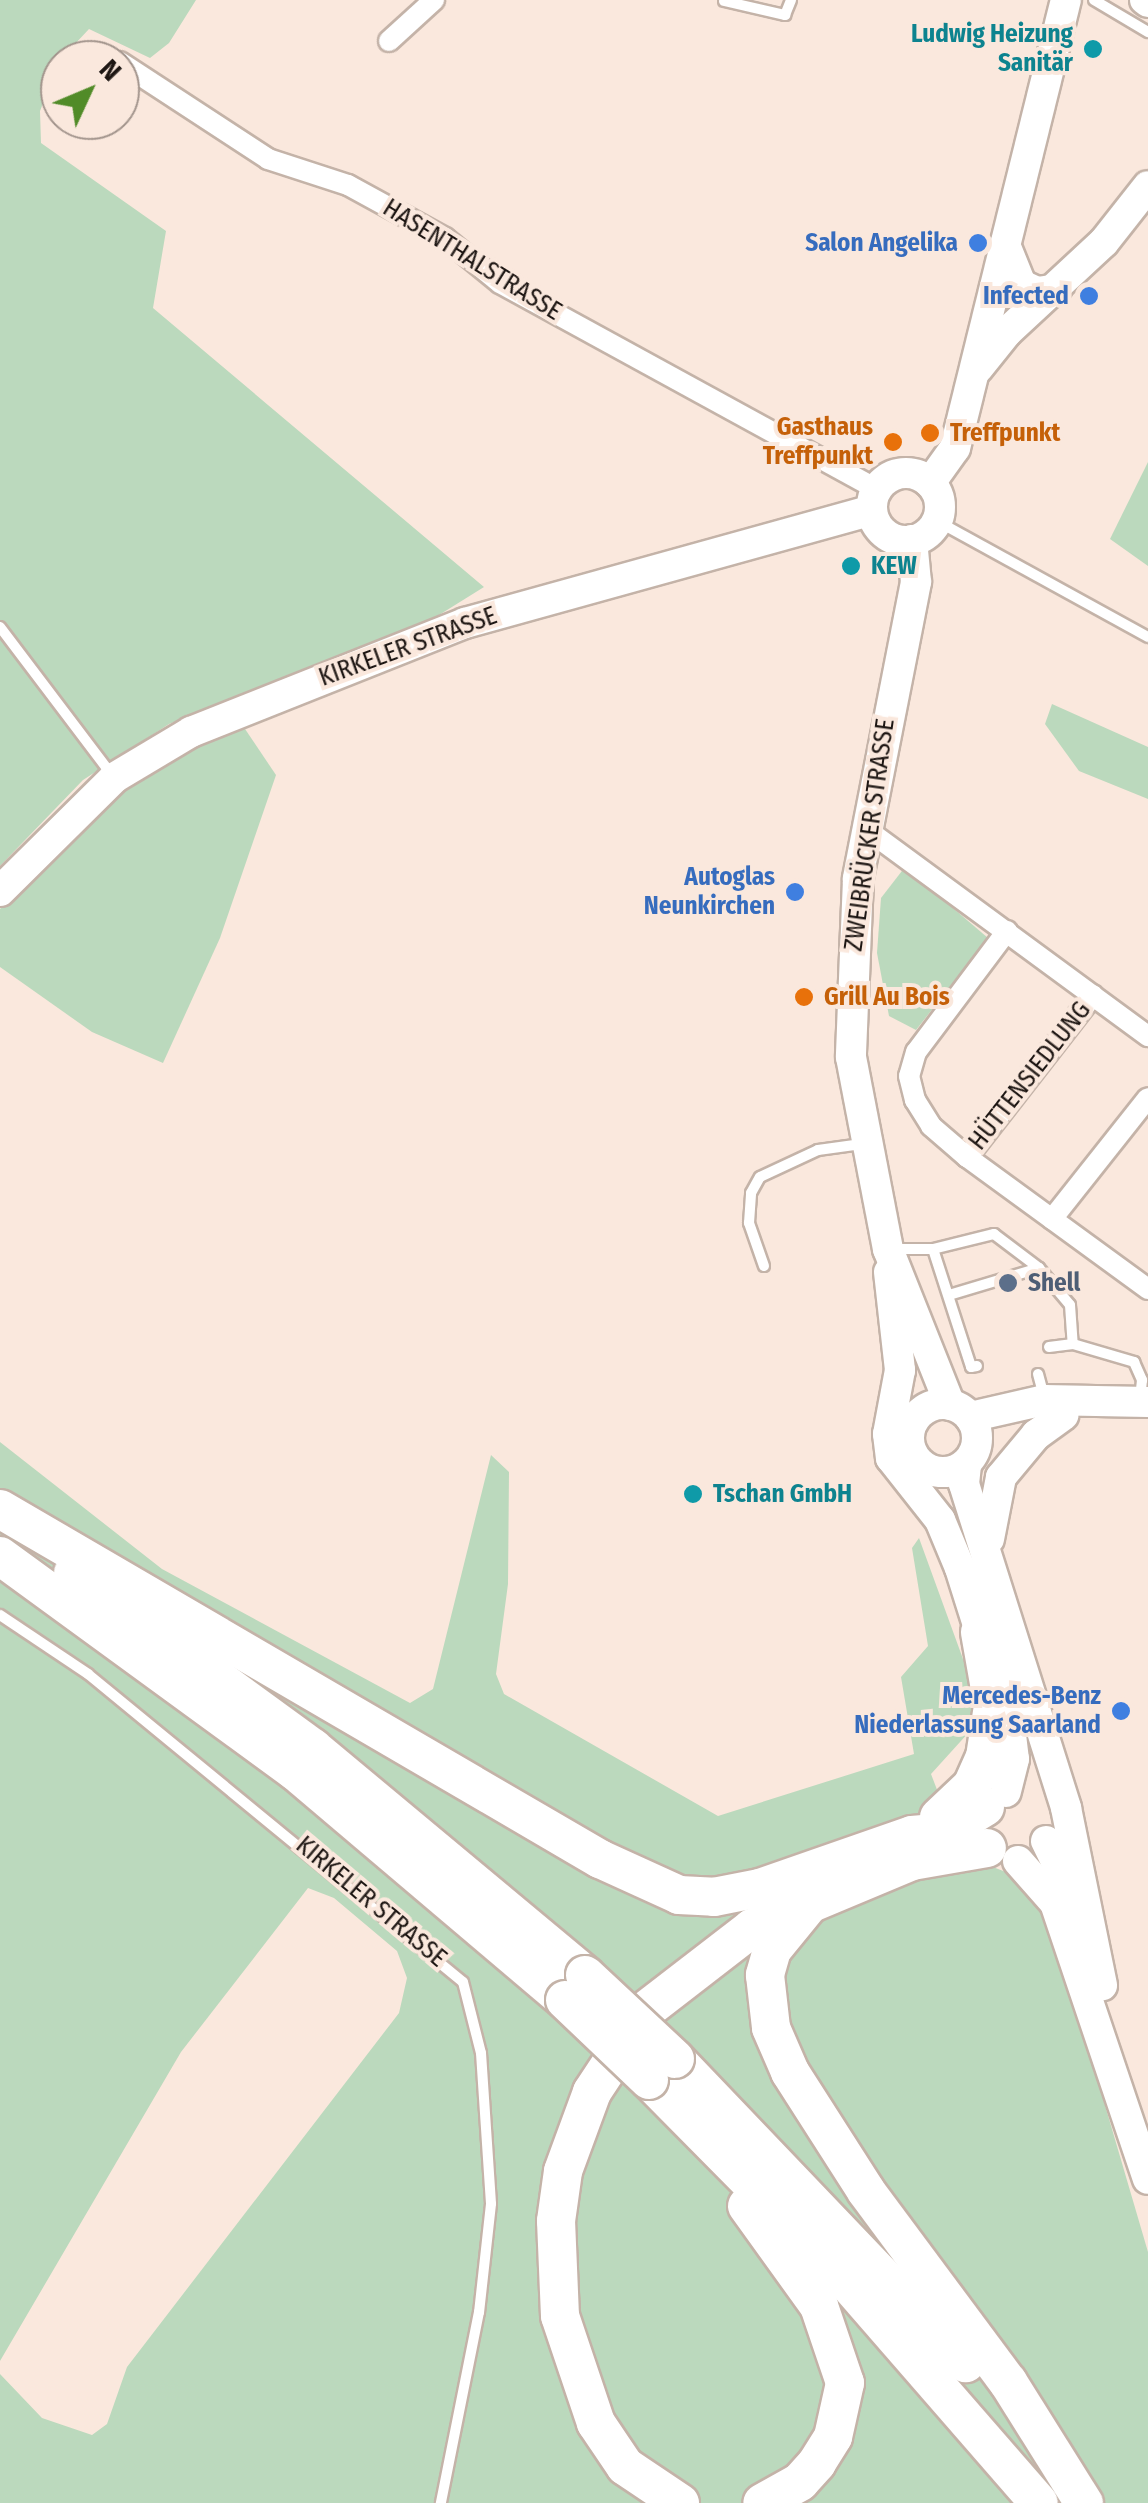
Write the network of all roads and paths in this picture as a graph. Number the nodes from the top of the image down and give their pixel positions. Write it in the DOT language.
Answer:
graph roads {
  1 [pos="434,0"];
  2 [pos="791,0"];
  3 [pos="1066,0"];
  4 [pos="1094,0"];
  5 [pos="724,2"];
  6 [pos="1148,32"];
  7 [pos="389,40"];
  8 [pos="140,75"];
  9 [pos="1148,186"];
  10 [pos="1005,242"];
  11 [pos="1058,288"];
  12 [pos="969,384"];
  13 [pos="930,483"];
  14 [pos="874,500"];
  15 [pos="936,521"];
  16 [pos="912,540"];
  17 [pos="0,627"];
  18 [pos="1148,637"];
  19 [pos="114,778"];
  20 [pos="866,829"];
  21 [pos="0,891"];
  22 [pos="1007,931"];
  23 [pos="1093,995"];
  24 [pos="1148,1036"];
  25 [pos="1148,1098"];
  26 [pos="863,1144"];
  27 [pos="967,1157"];
  28 [pos="1052,1219"];
  29 [pos="888,1249"];
  30 [pos="933,1249"];
  31 [pos="764,1266"];
  32 [pos="1039,1268"];
  33 [pos="1144,1279"];
  34 [pos="889,1281"];
  35 [pos="949,1295"];
  36 [pos="1073,1344"];
  37 [pos="1048,1347"];
  38 [pos="977,1366"];
  39 [pos="1049,1396"];
  40 [pos="1133,1401"];
  41 [pos="948,1410"];
  42 [pos="971,1456"];
  43 [pos="930,1470"];
  44 [pos="0,1509"];
  45 [pos="0,1525"];
  46 [pos="0,1556"];
  47 [pos="960,1568"];
  48 [pos="995,1582"];
  49 [pos="0,1615"];
  50 [pos="980,1632"];
  51 [pos="1016,1654"];
  52 [pos="996,1800"];
  53 [pos="1044,1807"];
  54 [pos="912,1835"];
  55 [pos="1046,1840"];
  56 [pos="1003,1855"];
  57 [pos="813,1900"];
  58 [pos="509,1928"];
  59 [pos="1102,1984"];
  60 [pos="662,2070"];
  61 [pos="683,2114"];
  62 [pos="1148,2127"];
  63 [pos="1148,2179"];
  64 [pos="441,2503"];
  65 [pos="680,2503"];
  66 [pos="762,2503"];
  67 [pos="1039,2503"];
  68 [pos="1084,2503"];
  1 -- 7 [label="street"];
  2 -- 5 [label="lane"];
  3 -- 10 [label="main road"];
  4 -- 6 [label="lane"];
  8 -- 14 [label="street, HASENTHALSTRASSE"];
  9 -- 11 [label="main road"];
  10 -- 11 [label="street"];
  10 -- 12 [label="main road"];
  11 -- 12 [label="main road"];
  12 -- 13 [label="main road"];
  13 -- 14 [label="main road"];
  13 -- 15 [label="main road"];
  14 -- 16 [label="main road"];
  14 -- 19 [label="main road, KIRKELER STRASSE"];
  15 -- 16 [label="main road"];
  15 -- 18 [label="lane"];
  16 -- 20 [label="main road, ZWEIBRÜCKER STRASSE"];
  17 -- 19 [label="lane"];
  19 -- 21 [label="main road, KIRKELER STRASSE"];
  20 -- 22 [label="street"];
  20 -- 26 [label="main road, ZWEIBRÜCKER STRASSE"];
  22 -- 23 [label="street"];
  22 -- 27 [label="street, HÜTTENSIEDLUNG"];
  23 -- 24 [label="street"];
  23 -- 27 [label="street, HÜTTENSIEDLUNG"];
  25 -- 28 [label="street"];
  26 -- 29 [label="main road, ZWEIBRÜCKER STRASSE"];
  26 -- 31 [label="lane"];
  27 -- 28 [label="street, HÜTTENSIEDLUNG"];
  28 -- 33 [label="street, HÜTTENSIEDLUNG"];
  29 -- 30 [label="lane"];
  29 -- 34 [label="main road, ZWEIBRÜCKER STRASSE"];
  29 -- 41 [label="main road, ZWEIBRÜCKER STRASSE"];
  30 -- 32 [label="lane"];
  30 -- 35 [label="lane"];
  32 -- 35 [label="lane"];
  32 -- 36 [label="lane"];
  34 -- 41 [label="main road, ZWEIBRÜCKER STRASSE"];
  34 -- 47 [label="main road, ZWEIBRÜCKER STRASSE"];
  35 -- 38 [label="lane"];
  36 -- 37 [label="lane"];
  36 -- 40 [label="lane"];
  39 -- 40 [label="main road"];
  39 -- 41 [label="main road"];
  39 -- 42 [label="main road"];
  39 -- 48 [label="main road"];
  41 -- 42 [label="main road"];
  41 -- 43 [label="main road, ZWEIBRÜCKER STRASSE"];
  42 -- 43 [label="main road"];
  42 -- 48 [label="main road"];
  43 -- 47 [label="main road, ZWEIBRÜCKER STRASSE"];
  44 -- 54 [label="highway"];
  45 -- 58 [label="highway"];
  46 -- 58 [label="highway"];
  47 -- 50 [label="main road, ZWEIBRÜCKER STRASSE"];
  48 -- 51 [label="main road"];
  49 -- 64 [label="lane, KIRKELER STRASSE"];
  50 -- 52 [label="main road, ZWEIBRÜCKER STRASSE"];
  50 -- 54 [label="highway"];
  51 -- 53 [label="main road"];
  51 -- 59 [label="main road"];
  52 -- 53 [label="main road"];
  52 -- 54 [label="highway"];
  52 -- 56 [label="main road"];
  53 -- 55 [label="main road"];
  55 -- 56 [label="main road"];
  55 -- 59 [label="main road"];
  56 -- 57 [label="highway"];
  56 -- 63 [label="main road"];
  57 -- 65 [label="highway"];
  57 -- 68 [label="highway"];
  58 -- 60 [label="highway, bridge"];
  59 -- 62 [label="main road"];
  60 -- 61 [label="highway"];
  60 -- 68 [label="highway"];
  61 -- 66 [label="highway"];
  61 -- 67 [label="highway"];
}
